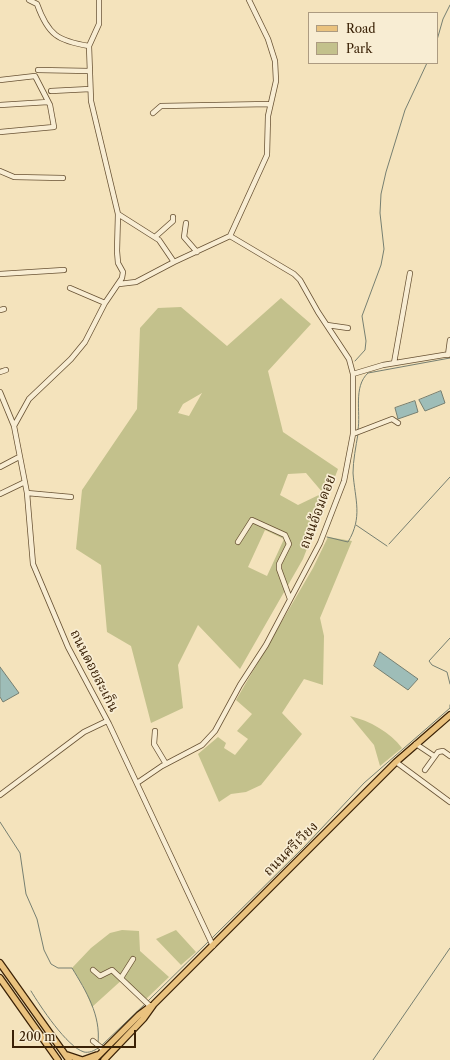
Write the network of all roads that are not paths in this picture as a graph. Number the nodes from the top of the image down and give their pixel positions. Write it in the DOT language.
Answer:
graph roads {
  1 [pos="29,0"];
  2 [pos="99,0"];
  3 [pos="249,0"];
  4 [pos="89,46"];
  5 [pos="38,70"];
  6 [pos="90,71"];
  7 [pos="0,80"];
  8 [pos="90,89"];
  9 [pos="51,91"];
  10 [pos="48,102"];
  11 [pos="270,104"];
  12 [pos="0,105"];
  13 [pos="153,113"];
  14 [pos="0,132"];
  15 [pos="0,171"];
  16 [pos="63,178"];
  17 [pos="118,214"];
  18 [pos="173,217"];
  19 [pos="186,223"];
  20 [pos="230,236"];
  21 [pos="155,238"];
  22 [pos="197,252"];
  23 [pos="174,262"];
  24 [pos="64,270"];
  25 [pos="410,273"];
  26 [pos="0,274"];
  27 [pos="119,284"];
  28 [pos="70,288"];
  29 [pos="105,303"];
  30 [pos="327,325"];
  31 [pos="348,328"];
  32 [pos="450,340"];
  33 [pos="449,354"];
  34 [pos="394,363"];
  35 [pos="6,370"];
  36 [pos="0,372"];
  37 [pos="353,374"];
  38 [pos="0,392"];
  39 [pos="398,423"];
  40 [pos="14,426"];
  41 [pos="353,434"];
  42 [pos="19,457"];
  43 [pos="0,467"];
  44 [pos="25,482"];
  45 [pos="28,493"];
  46 [pos="0,494"];
  47 [pos="71,497"];
  48 [pos="238,542"];
  49 [pos="290,599"];
  50 [pos="450,716"];
  51 [pos="107,721"];
  52 [pos="155,731"];
  53 [pos="416,744"];
  54 [pos="434,756"];
  55 [pos="450,756"];
  56 [pos="396,762"];
  57 [pos="166,764"];
  58 [pos="425,770"];
  59 [pos="137,783"];
  60 [pos="0,795"];
  61 [pos="450,802"];
  62 [pos="213,946"];
  63 [pos="133,959"];
  64 [pos="0,963"];
  65 [pos="93,970"];
  66 [pos="0,978"];
  67 [pos="121,978"];
  68 [pos="149,1004"];
  69 [pos="93,1041"];
  70 [pos="103,1050"];
  71 [pos="65,1054"];
  72 [pos="58,1060"];
  73 [pos="70,1060"];
  74 [pos="82,1060"];
  75 [pos="94,1060"];
  76 [pos="104,1060"];
  1 -- 4 [label="street"];
  2 -- 4 [label="street"];
  3 -- 11 [label="street"];
  4 -- 6 [label="street"];
  5 -- 6 [label="street"];
  6 -- 8 [label="street"];
  7 -- 10 [label="street"];
  8 -- 9 [label="street"];
  8 -- 17 [label="street"];
  10 -- 12 [label="street"];
  10 -- 14 [label="street"];
  11 -- 13 [label="street"];
  11 -- 20 [label="street"];
  15 -- 16 [label="street"];
  17 -- 21 [label="street"];
  17 -- 27 [label="street"];
  18 -- 21 [label="street"];
  19 -- 22 [label="street"];
  20 -- 22 [label="street"];
  20 -- 30 [label="street, ถนนอ้อมดอย"];
  21 -- 23 [label="street"];
  22 -- 23 [label="street"];
  23 -- 27 [label="street"];
  24 -- 26 [label="street"];
  25 -- 34 [label="street"];
  27 -- 29 [label="street"];
  28 -- 29 [label="street"];
  29 -- 40 [label="street"];
  30 -- 31 [label="street"];
  30 -- 37 [label="street, ถนนอ้อมดอย"];
  32 -- 33 [label="street"];
  33 -- 34 [label="street"];
  34 -- 37 [label="street"];
  35 -- 36 [label="street"];
  37 -- 41 [label="street, ถนนอ้อมดอย"];
  38 -- 40 [label="street, ถนนดอยสะเก็น"];
  39 -- 41 [label="street"];
  40 -- 42 [label="street, ถนนดอยสะเก็น"];
  41 -- 49 [label="street, ถนนอ้อมดอย"];
  42 -- 43 [label="street"];
  42 -- 44 [label="street, ถนนดอยสะเก็น"];
  44 -- 45 [label="street, ถนนดอยสะเก็น"];
  44 -- 46 [label="street"];
  45 -- 47 [label="street"];
  45 -- 51 [label="street, ถนนดอยสะเก็น"];
  48 -- 49 [label="street"];
  49 -- 57 [label="street, ถนนอ้อมดอย"];
  50 -- 53 [label="main road, ถนนศรีเวียง"];
  51 -- 59 [label="street, ถนนดอยสะเก็น"];
  51 -- 60 [label="street"];
  52 -- 57 [label="street"];
  53 -- 54 [label="street"];
  53 -- 56 [label="main road, ถนนศรีเวียง"];
  54 -- 55 [label="street"];
  54 -- 58 [label="street"];
  56 -- 61 [label="street"];
  56 -- 62 [label="main road, ถนนศรีเวียง"];
  57 -- 59 [label="street, ถนนอ้อมดอย"];
  59 -- 62 [label="street, ถนนดอยสะเก็น"];
  62 -- 68 [label="main road, ถนนศรีเวียง"];
  63 -- 67 [label="street"];
  64 -- 71 [label="main road"];
  65 -- 67 [label="street"];
  66 -- 72 [label="main road"];
  67 -- 68 [label="street"];
  68 -- 70 [label="main road, ถนนศรีเวียง"];
  68 -- 76 [label="main road, ถนนศรีเวียง"];
  69 -- 70 [label="street"];
  70 -- 74 [label="main road"];
  70 -- 75 [label="main road, ถนนศรีเวียง"];
  71 -- 73 [label="main road"];
  71 -- 74 [label="main road"];
}
